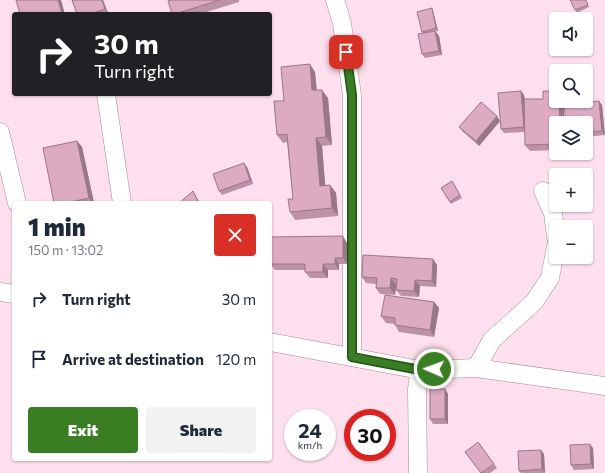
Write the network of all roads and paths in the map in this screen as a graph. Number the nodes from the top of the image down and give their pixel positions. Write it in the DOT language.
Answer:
graph roads {
  1 [pos="335,0"];
  2 [pos="106,96"];
  3 [pos="0,132"];
  4 [pos="543,191"];
  5 [pos="17,201"];
  6 [pos="122,201"];
  7 [pos="554,220"];
  8 [pos="553,264"];
  9 [pos="0,292"];
  10 [pos="12,294"];
  11 [pos="272,342"];
  12 [pos="352,357"];
  13 [pos="476,368"];
  14 [pos="420,370"];
  15 [pos="605,386"];
  16 [pos="418,473"];
  1 -- 12 [label="street"];
  2 -- 6 [label="street"];
  3 -- 5 [label="street"];
  4 -- 7 [label="street"];
  8 -- 13 [label="street"];
  9 -- 10 [label="street"];
  11 -- 12 [label="street"];
  12 -- 14 [label="street"];
  13 -- 14 [label="street"];
  13 -- 15 [label="street"];
  14 -- 16 [label="street"];
}
